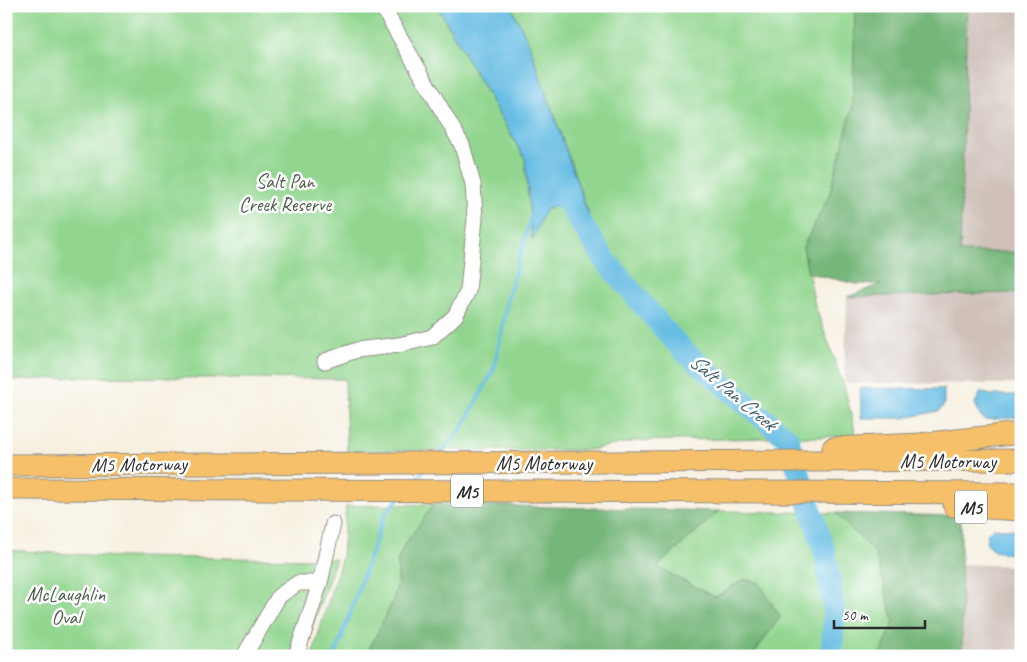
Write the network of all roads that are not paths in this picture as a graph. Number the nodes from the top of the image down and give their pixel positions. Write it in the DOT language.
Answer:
graph roads {
  1 [pos="382,6"];
  2 [pos="325,361"];
  3 [pos="1021,433"];
  4 [pos="920,452"];
  5 [pos="1021,460"];
  6 [pos="6,465"];
  7 [pos="6,489"];
  8 [pos="1021,493"];
  9 [pos="921,499"];
  10 [pos="1021,510"];
  11 [pos="333,524"];
  12 [pos="320,583"];
  13 [pos="244,656"];
  14 [pos="296,656"];
  1 -- 2 [label="lane"];
  3 -- 4 [label="highway"];
  4 -- 5 [label="highway, M5 Motorway / M5"];
  4 -- 6 [label="highway, M5 Motorway / M5"];
  7 -- 9 [label="highway, M5 Motorway / M5"];
  8 -- 9 [label="highway, M5 Motorway / M5"];
  9 -- 10 [label="highway, M5"];
  11 -- 12 [label="lane"];
  12 -- 13 [label="lane"];
  12 -- 14 [label="lane"];
}
